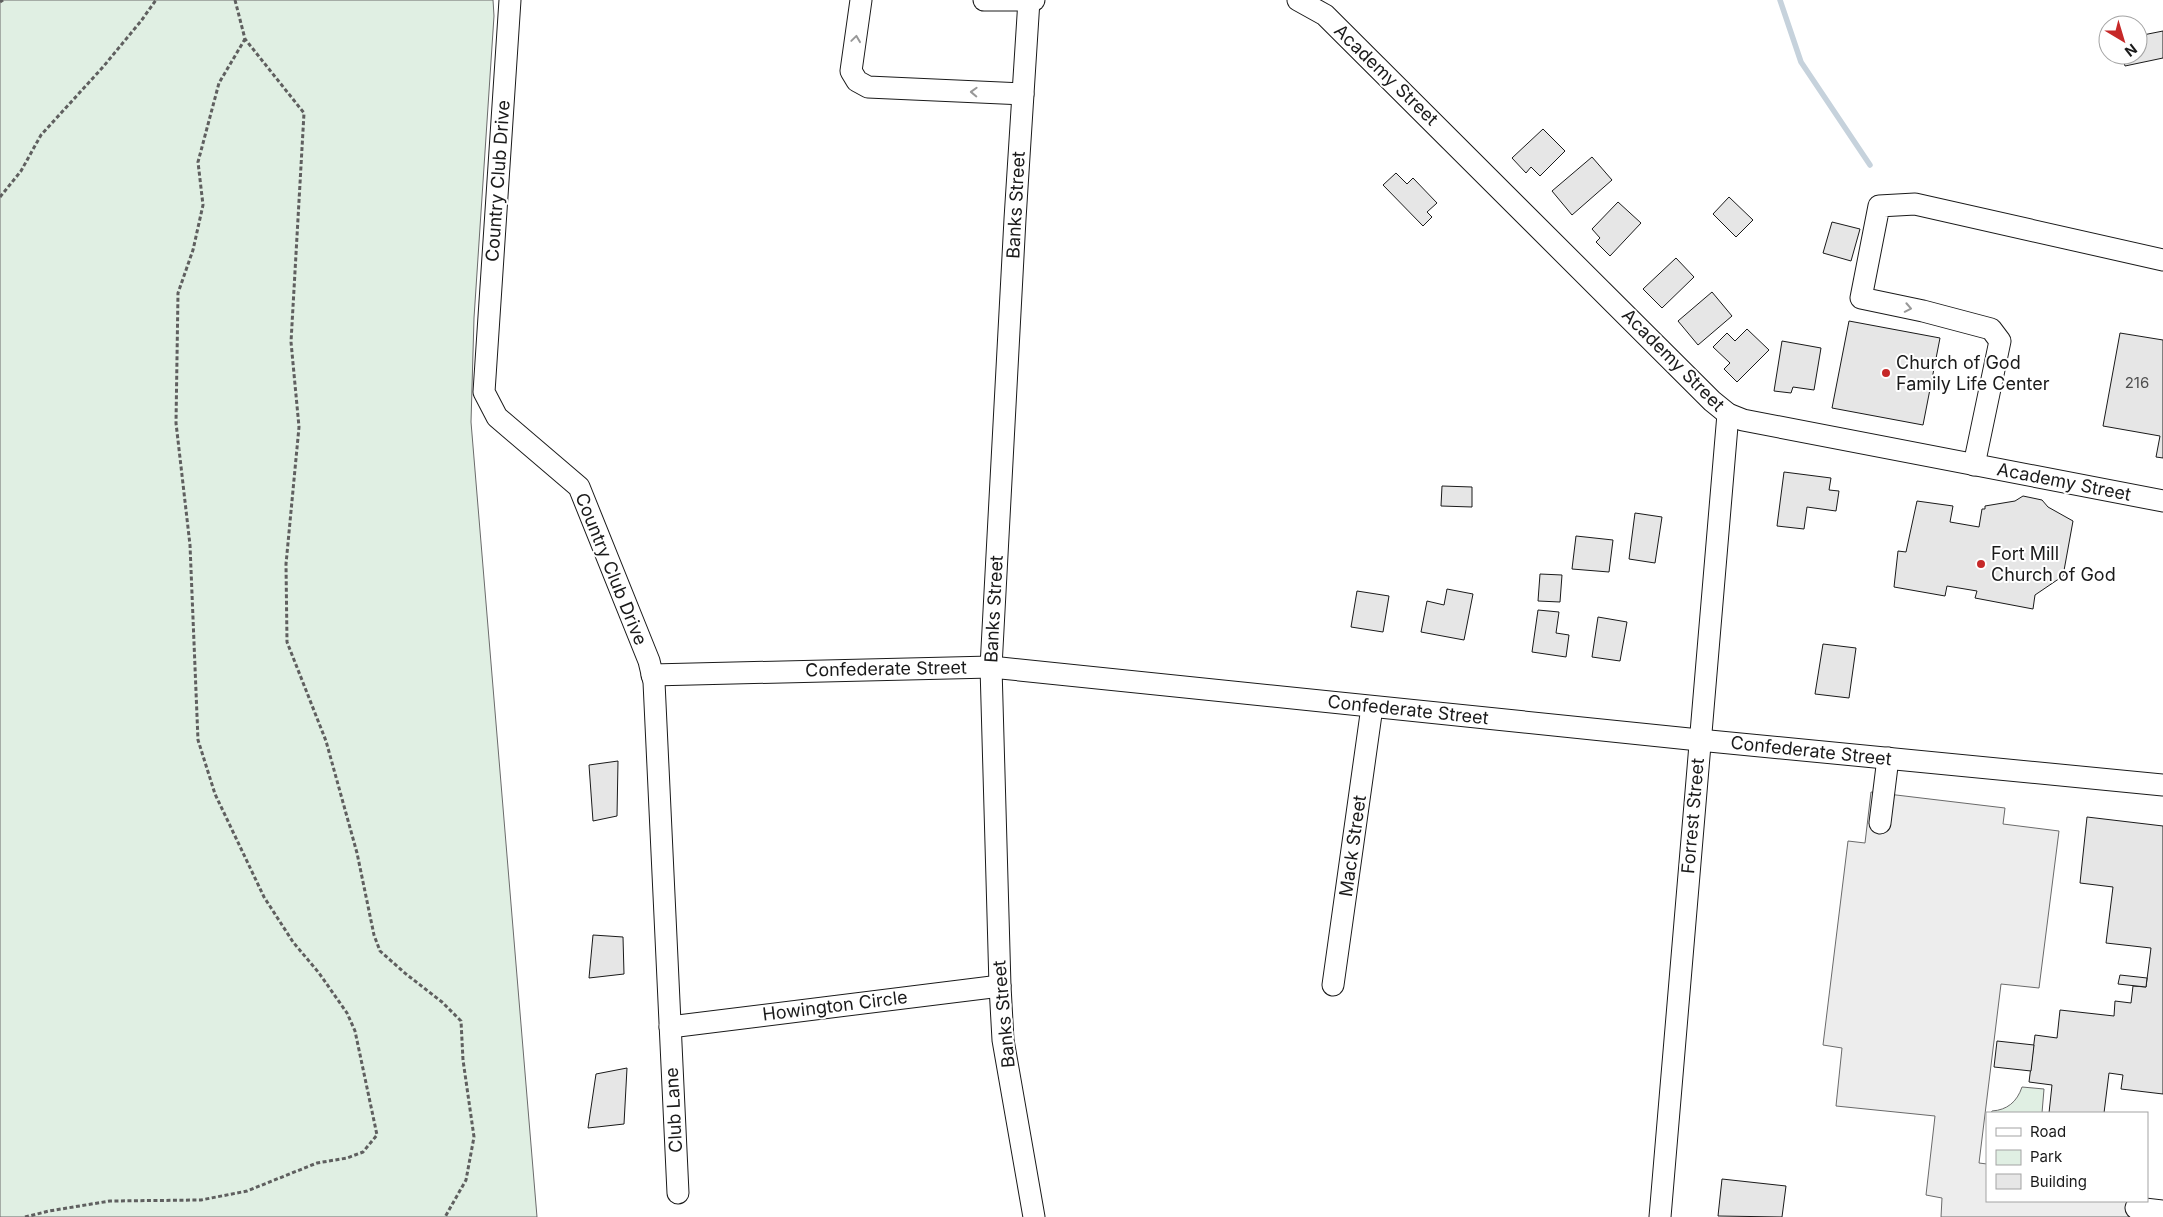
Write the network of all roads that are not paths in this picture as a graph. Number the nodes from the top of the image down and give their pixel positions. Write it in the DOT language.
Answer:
graph roads {
  1 [pos="510,0"];
  2 [pos="861,0"];
  3 [pos="984,0"];
  4 [pos="1029,0"];
  5 [pos="1034,0"];
  6 [pos="1298,0"];
  7 [pos="1327,7"];
  8 [pos="1023,94"];
  9 [pos="2163,260"];
  10 [pos="1728,414"];
  11 [pos="1974,465"];
  12 [pos="2163,501"];
  13 [pos="991,667"];
  14 [pos="652,675"];
  15 [pos="1372,707"];
  16 [pos="1699,740"];
  17 [pos="1888,758"];
  18 [pos="2163,785"];
  19 [pos="1880,822"];
  20 [pos="1333,985"];
  21 [pos="1000,986"];
  22 [pos="670,1027"];
  23 [pos="678,1193"];
  24 [pos="2136,1208"];
  25 [pos="2163,1211"];
  26 [pos="1034,1217"];
  27 [pos="1660,1217"];
  1 -- 14 [label="street, Country Club Drive"];
  8 -- 2 [label="street, one-way"];
  3 -- 4 [label="street"];
  4 -- 5 [label="street"];
  4 -- 8 [label="street, Banks Street"];
  6 -- 7 [label="street, Academy Street"];
  7 -- 10 [label="street, Academy Street"];
  8 -- 13 [label="street, Banks Street"];
  9 -- 11 [label="street, one-way"];
  10 -- 11 [label="street, Academy Street"];
  10 -- 16 [label="street, Forrest Street"];
  11 -- 12 [label="street, Academy Street"];
  13 -- 14 [label="street, Confederate Street"];
  13 -- 15 [label="street, Confederate Street"];
  13 -- 21 [label="street, Banks Street"];
  14 -- 22 [label="street, Country Club Drive"];
  15 -- 16 [label="street, Confederate Street"];
  15 -- 20 [label="street, Mack Street"];
  16 -- 17 [label="street, Confederate Street"];
  16 -- 27 [label="street, Forrest Street"];
  17 -- 18 [label="street, Confederate Street"];
  17 -- 19 [label="street"];
  21 -- 22 [label="street, Howington Circle"];
  21 -- 26 [label="street, Banks Street"];
  22 -- 23 [label="street, Club Lane"];
  24 -- 25 [label="street"];
}
